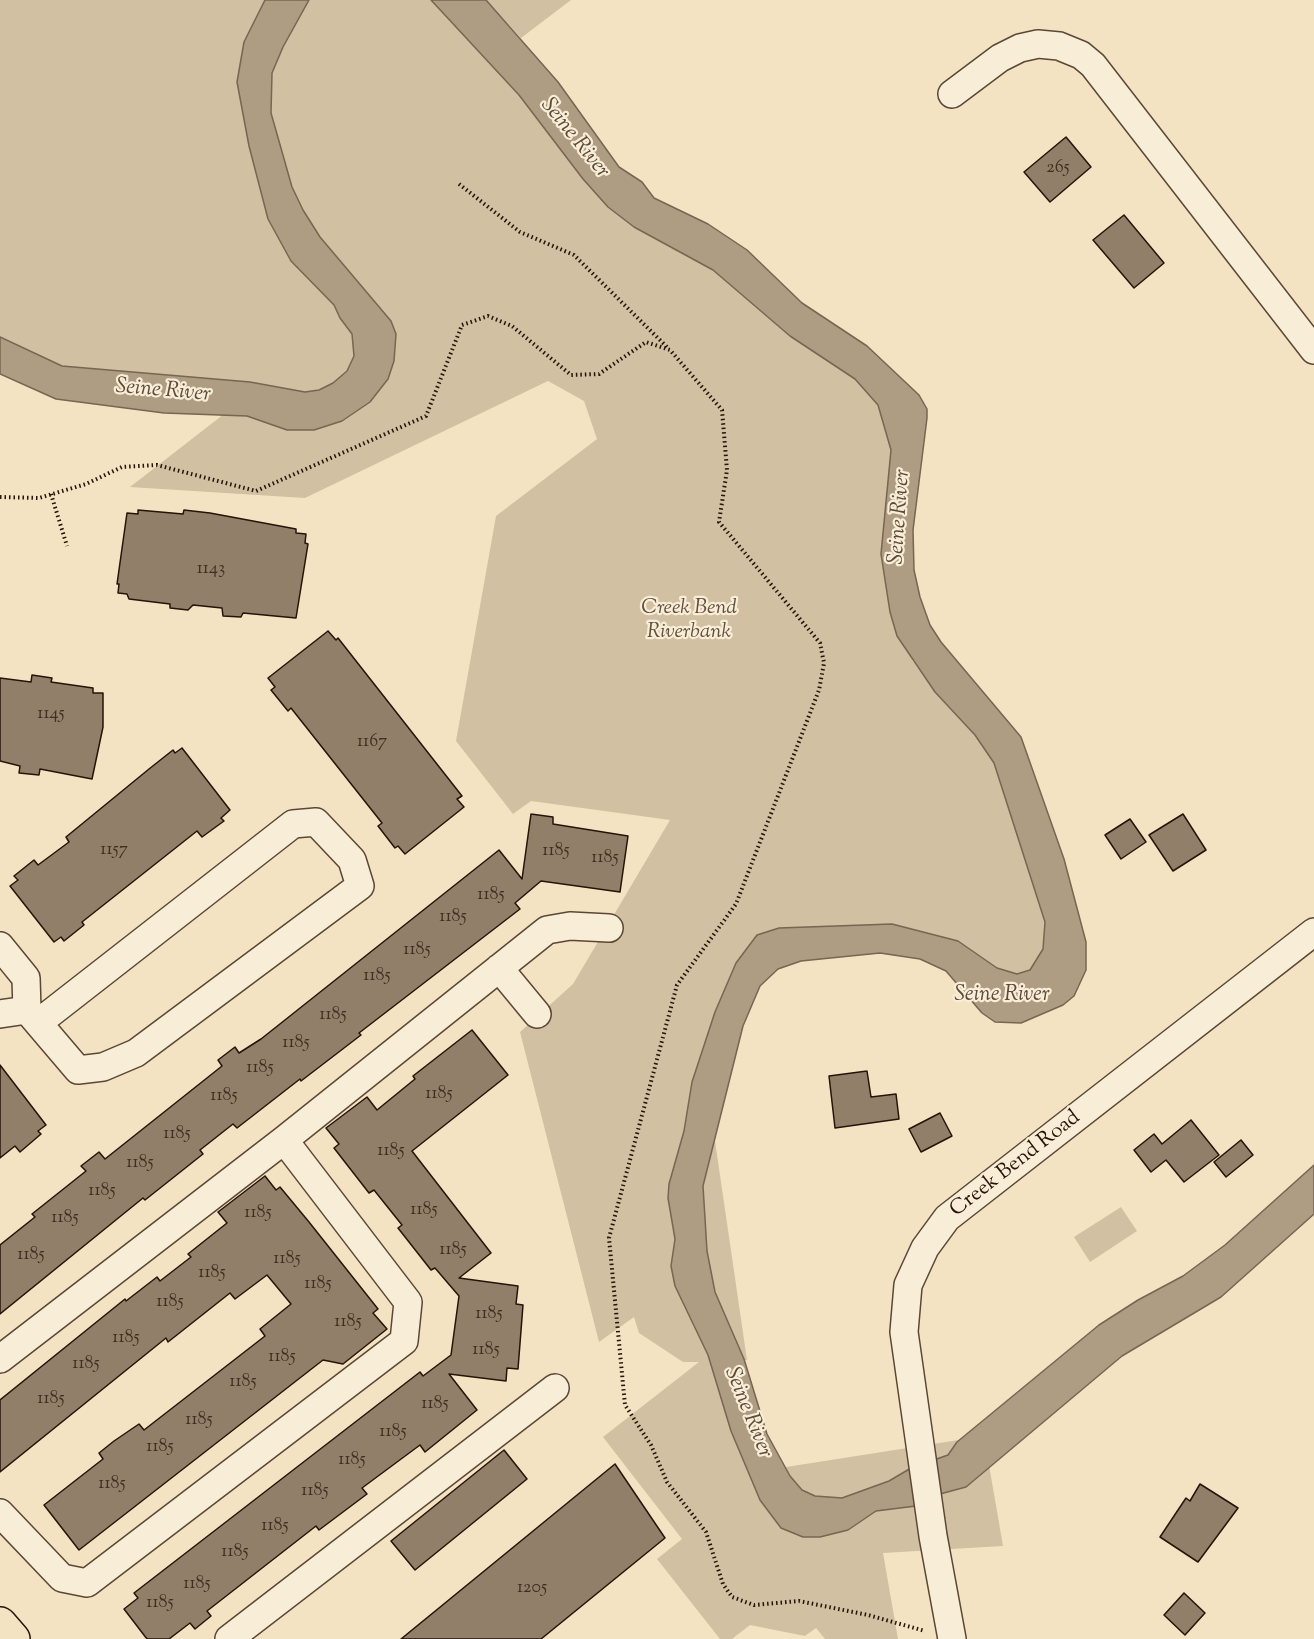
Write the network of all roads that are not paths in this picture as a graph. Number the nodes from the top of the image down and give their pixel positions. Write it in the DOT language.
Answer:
graph roads {
  1 [pos="952,94"];
  2 [pos="1314,350"];
  3 [pos="609,928"];
  4 [pos="1314,932"];
  5 [pos="0,946"];
  6 [pos="500,968"];
  7 [pos="0,1014"];
  8 [pos="537,1014"];
  9 [pos="32,1016"];
  10 [pos="284,1140"];
  11 [pos="0,1359"];
  12 [pos="555,1388"];
  13 [pos="0,1513"];
  14 [pos="0,1624"];
  15 [pos="952,1636"];
  16 [pos="13,1639"];
  17 [pos="229,1639"];
  1 -- 2 [label="street"];
  3 -- 6 [label="street"];
  4 -- 15 [label="street, Creek Bend Road"];
  5 -- 9 [label="street"];
  6 -- 8 [label="street"];
  6 -- 10 [label="street"];
  7 -- 9 [label="street"];
  9 -- 9 [label="street"];
  10 -- 11 [label="street"];
  10 -- 13 [label="street"];
  12 -- 17 [label="street"];
  14 -- 16 [label="main road"];
}
